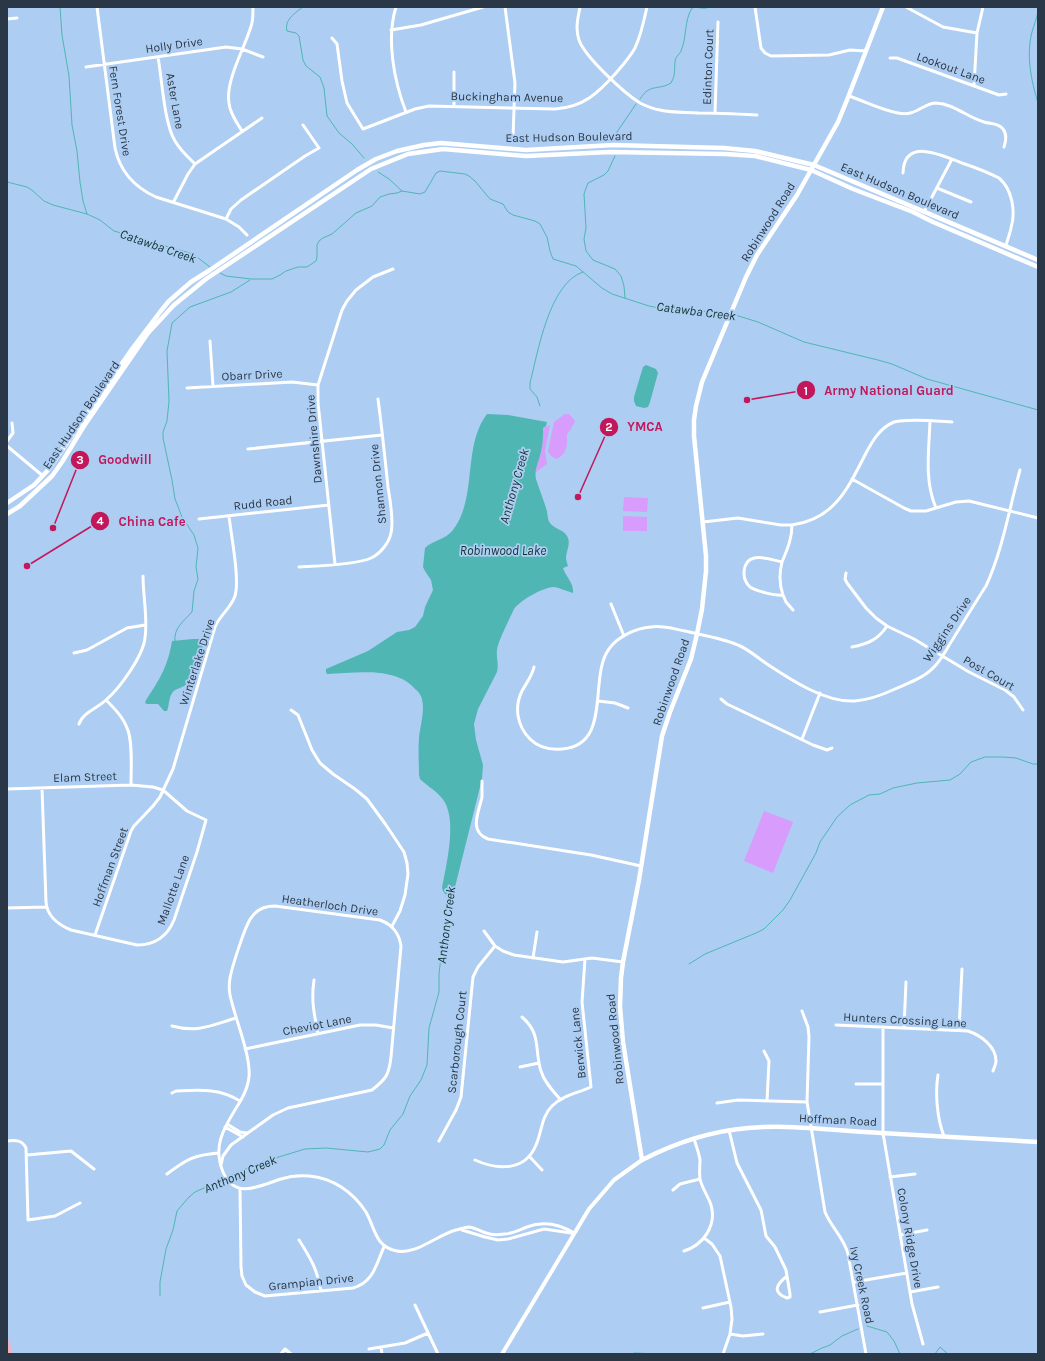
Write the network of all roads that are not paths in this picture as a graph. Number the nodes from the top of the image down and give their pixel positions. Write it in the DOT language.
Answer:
graph roads {
  1 [pos="97,7"];
  2 [pos="253,7"];
  3 [pos="396,7"];
  4 [pos="484,7"];
  5 [pos="505,7"];
  6 [pos="580,7"];
  7 [pos="647,7"];
  8 [pos="756,7"];
  9 [pos="883,7"];
  10 [pos="906,7"];
  11 [pos="983,7"];
  12 [pos="17,18"];
  13 [pos="7,19"];
  14 [pos="718,22"];
  15 [pos="391,30"];
  16 [pos="978,33"];
  17 [pos="332,38"];
  18 [pos="242,49"];
  19 [pos="866,51"];
  20 [pos="158,57"];
  21 [pos="263,57"];
  22 [pos="890,58"];
  23 [pos="104,64"];
  24 [pos="86,67"];
  25 [pos="454,72"];
  26 [pos="611,78"];
  27 [pos="974,86"];
  28 [pos="1006,94"];
  29 [pos="849,96"];
  30 [pos="454,105"];
  31 [pos="515,108"];
  32 [pos="406,112"];
  33 [pos="715,113"];
  34 [pos="757,115"];
  35 [pos="262,118"];
  36 [pos="303,125"];
  37 [pos="242,132"];
  38 [pos="513,137"];
  39 [pos="1004,147"];
  40 [pos="952,159"];
  41 [pos="195,164"];
  42 [pos="814,165"];
  43 [pos="811,170"];
  44 [pos="903,173"];
  45 [pos="937,188"];
  46 [pos="174,201"];
  47 [pos="971,202"];
  48 [pos="923,214"];
  49 [pos="226,219"];
  50 [pos="247,235"];
  51 [pos="1006,246"];
  52 [pos="1001,252"];
  53 [pos="1038,260"];
  54 [pos="1038,267"];
  55 [pos="393,269"];
  56 [pos="210,341"];
  57 [pos="130,355"];
  58 [pos="318,385"];
  59 [pos="213,386"];
  60 [pos="187,388"];
  61 [pos="378,399"];
  62 [pos="930,421"];
  63 [pos="952,422"];
  64 [pos="12,423"];
  65 [pos="382,435"];
  66 [pos="7,441"];
  67 [pos="322,441"];
  68 [pos="7,446"];
  69 [pos="248,449"];
  70 [pos="1020,470"];
  71 [pos="43,476"];
  72 [pos="852,479"];
  73 [pos="7,503"];
  74 [pos="329,505"];
  75 [pos="936,508"];
  76 [pos="1009,511"];
  77 [pos="7,514"];
  78 [pos="229,516"];
  79 [pos="1038,518"];
  80 [pos="199,519"];
  81 [pos="703,522"];
  82 [pos="792,525"];
  83 [pos="782,562"];
  84 [pos="335,564"];
  85 [pos="299,567"];
  86 [pos="846,573"];
  87 [pos="143,576"];
  88 [pos="782,595"];
  89 [pos="611,604"];
  90 [pos="793,610"];
  91 [pos="145,625"];
  92 [pos="887,626"];
  93 [pos="698,634"];
  94 [pos="624,636"];
  95 [pos="852,647"];
  96 [pos="74,653"];
  97 [pos="942,657"];
  98 [pos="534,667"];
  99 [pos="820,693"];
  100 [pos="721,699"];
  101 [pos="106,700"];
  102 [pos="598,701"];
  103 [pos="628,708"];
  104 [pos="291,710"];
  105 [pos="1023,710"];
  106 [pos="79,724"];
  107 [pos="802,739"];
  108 [pos="832,748"];
  109 [pos="482,781"];
  110 [pos="131,785"];
  111 [pos="42,788"];
  112 [pos="7,789"];
  113 [pos="163,790"];
  114 [pos="641,866"];
  115 [pos="46,907"];
  116 [pos="7,908"];
  117 [pos="392,926"];
  118 [pos="484,931"];
  119 [pos="537,932"];
  120 [pos="95,935"];
  121 [pos="495,946"];
  122 [pos="533,958"];
  123 [pos="585,959"];
  124 [pos="622,962"];
  125 [pos="962,969"];
  126 [pos="314,980"];
  127 [pos="906,982"];
  128 [pos="802,1011"];
  129 [pos="522,1017"];
  130 [pos="236,1018"];
  131 [pos="836,1025"];
  132 [pos="172,1026"];
  133 [pos="883,1027"];
  134 [pos="393,1028"];
  135 [pos="904,1028"];
  136 [pos="959,1030"];
  137 [pos="318,1033"];
  138 [pos="245,1049"];
  139 [pos="764,1051"];
  140 [pos="539,1062"];
  141 [pos="520,1067"];
  142 [pos="994,1071"];
  143 [pos="938,1075"];
  144 [pos="856,1084"];
  145 [pos="883,1084"];
  146 [pos="172,1093"];
  147 [pos="560,1099"];
  148 [pos="767,1100"];
  149 [pos="240,1101"];
  150 [pos="807,1102"];
  151 [pos="717,1104"];
  152 [pos="226,1126"];
  153 [pos="811,1129"];
  154 [pos="729,1130"];
  155 [pos="247,1133"];
  156 [pos="883,1133"];
  157 [pos="944,1136"];
  158 [pos="243,1137"];
  159 [pos="694,1138"];
  160 [pos="7,1141"];
  161 [pos="438,1141"];
  162 [pos="1038,1142"];
  163 [pos="218,1153"];
  164 [pos="27,1155"];
  165 [pos="529,1156"];
  166 [pos="475,1160"];
  167 [pos="642,1160"];
  168 [pos="221,1165"];
  169 [pos="94,1168"];
  170 [pos="542,1170"];
  171 [pos="167,1174"];
  172 [pos="915,1174"];
  173 [pos="890,1178"];
  174 [pos="700,1179"];
  175 [pos="240,1189"];
  176 [pos="673,1190"];
  177 [pos="80,1203"];
  178 [pos="460,1229"];
  179 [pos="927,1230"];
  180 [pos="512,1232"];
  181 [pos="488,1233"];
  182 [pos="574,1233"];
  183 [pos="900,1235"];
  184 [pos="488,1238"];
  185 [pos="513,1238"];
  186 [pos="704,1238"];
  187 [pos="299,1240"];
  188 [pos="384,1247"];
  189 [pos="684,1251"];
  190 [pos="907,1273"];
  191 [pos="787,1276"];
  192 [pos="854,1282"];
  193 [pos="938,1287"];
  194 [pos="321,1292"];
  195 [pos="910,1292"];
  196 [pos="730,1302"];
  197 [pos="415,1305"];
  198 [pos="858,1305"];
  199 [pos="703,1308"];
  200 [pos="820,1312"];
  201 [pos="428,1333"];
  202 [pos="730,1334"];
  203 [pos="763,1334"];
  204 [pos="7,1342"];
  205 [pos="923,1344"];
  206 [pos="381,1347"];
  207 [pos="369,1349"];
  208 [pos="10,1354"];
  209 [pos="281,1354"];
  210 [pos="291,1354"];
  211 [pos="382,1354"];
  212 [pos="438,1354"];
  213 [pos="502,1354"];
  214 [pos="723,1354"];
  215 [pos="866,1354"];
  1 -- 23 [label="street, Fern Forest Drive"];
  2 -- 18 [label="street"];
  3 -- 15 [label="street"];
  4 -- 15 [label="street"];
  5 -- 31 [label="street"];
  6 -- 26 [label="street"];
  7 -- 26 [label="street, Buckingham Avenue"];
  8 -- 19 [label="street"];
  9 -- 19 [label="main road, Robinwood Road"];
  10 -- 16 [label="street"];
  11 -- 16 [label="street"];
  12 -- 13 [label="street"];
  14 -- 33 [label="street, Edinton Court"];
  15 -- 32 [label="street"];
  16 -- 27 [label="street"];
  17 -- 32 [label="street, Buckingham Avenue"];
  18 -- 20 [label="street, Holly Drive"];
  18 -- 21 [label="street, Holly Drive"];
  18 -- 37 [label="street"];
  19 -- 29 [label="main road, Robinwood Road"];
  20 -- 23 [label="street, Holly Drive"];
  20 -- 41 [label="street, Aster Lane"];
  22 -- 27 [label="street, Lookout Lane"];
  23 -- 24 [label="street, Holly Drive"];
  23 -- 46 [label="street, Fern Forest Drive"];
  25 -- 30 [label="street"];
  26 -- 31 [label="street, Buckingham Avenue"];
  26 -- 33 [label="street"];
  27 -- 28 [label="street, Lookout Lane"];
  29 -- 39 [label="street"];
  29 -- 42 [label="main road, Robinwood Road"];
  30 -- 31 [label="street, Buckingham Avenue"];
  30 -- 32 [label="street, Buckingham Avenue"];
  31 -- 38 [label="street"];
  33 -- 34 [label="street"];
  35 -- 37 [label="street"];
  36 -- 49 [label="street"];
  37 -- 41 [label="street"];
  40 -- 44 [label="street"];
  40 -- 45 [label="street"];
  40 -- 51 [label="street"];
  41 -- 46 [label="street"];
  42 -- 43 [label="main road, Robinwood Road"];
  42 -- 48 [label="main road, East Hudson Boulevard"];
  42 -- 57 [label="main road, East Hudson Boulevard"];
  43 -- 48 [label="main road, East Hudson Boulevard"];
  43 -- 57 [label="main road, East Hudson Boulevard"];
  43 -- 81 [label="main road, Robinwood Road"];
  45 -- 47 [label="street"];
  45 -- 48 [label="street"];
  46 -- 49 [label="street, Fern Forest Drive"];
  48 -- 51 [label="main road, East Hudson Boulevard"];
  48 -- 52 [label="main road, East Hudson Boulevard"];
  49 -- 50 [label="street, Fern Forest Drive"];
  51 -- 52 [label="main road"];
  51 -- 53 [label="main road, East Hudson Boulevard"];
  52 -- 54 [label="main road, East Hudson Boulevard"];
  55 -- 58 [label="street, Dawnshire Drive"];
  56 -- 59 [label="street"];
  57 -- 71 [label="main road, East Hudson Boulevard"];
  57 -- 77 [label="main road, East Hudson Boulevard"];
  58 -- 59 [label="street, Obarr Drive"];
  58 -- 67 [label="street, Dawnshire Drive"];
  59 -- 60 [label="street, Obarr Drive"];
  61 -- 65 [label="street, Shannon Drive"];
  62 -- 63 [label="street"];
  62 -- 72 [label="street"];
  62 -- 75 [label="street"];
  64 -- 66 [label="street"];
  65 -- 67 [label="street"];
  65 -- 84 [label="street, Shannon Drive"];
  67 -- 69 [label="street"];
  67 -- 74 [label="street, Dawnshire Drive"];
  68 -- 71 [label="street"];
  70 -- 76 [label="street, Wiggins Drive"];
  71 -- 73 [label="main road, East Hudson Boulevard"];
  72 -- 75 [label="street"];
  72 -- 82 [label="street"];
  74 -- 78 [label="street, Rudd Road"];
  74 -- 84 [label="street, Dawnshire Drive"];
  75 -- 76 [label="street"];
  76 -- 79 [label="street"];
  76 -- 97 [label="street, Wiggins Drive"];
  78 -- 80 [label="street, Rudd Road"];
  78 -- 113 [label="street, Winterlake Drive"];
  81 -- 82 [label="street"];
  81 -- 93 [label="main road, Robinwood Road"];
  82 -- 83 [label="street"];
  83 -- 88 [label="street"];
  83 -- 88 [label="street"];
  84 -- 85 [label="street, Shannon Drive"];
  86 -- 92 [label="street, Post Court"];
  87 -- 91 [label="street"];
  88 -- 90 [label="street"];
  89 -- 94 [label="street"];
  91 -- 96 [label="street"];
  91 -- 101 [label="street"];
  92 -- 95 [label="street"];
  92 -- 97 [label="street, Post Court"];
  93 -- 94 [label="street, Wiggins Drive"];
  93 -- 99 [label="street, Wiggins Drive"];
  93 -- 114 [label="main road, Robinwood Road"];
  94 -- 102 [label="street"];
  97 -- 99 [label="street, Wiggins Drive"];
  97 -- 105 [label="street, Post Court"];
  98 -- 102 [label="street"];
  99 -- 107 [label="street"];
  100 -- 107 [label="street"];
  101 -- 106 [label="street"];
  101 -- 110 [label="street"];
  102 -- 103 [label="street"];
  104 -- 117 [label="street"];
  107 -- 108 [label="street"];
  109 -- 114 [label="street"];
  110 -- 111 [label="street, Elam Street"];
  110 -- 113 [label="street, Elam Street"];
  111 -- 112 [label="street, Elam Street"];
  111 -- 115 [label="street"];
  113 -- 120 [label="street, Hoffman Street"];
  113 -- 120 [label="street, Mallotte Lane"];
  114 -- 124 [label="main road, Robinwood Road"];
  115 -- 116 [label="street"];
  115 -- 120 [label="street, Mallotte Lane"];
  117 -- 130 [label="street, Heatherloch Drive"];
  117 -- 134 [label="street, Heatherloch Drive"];
  118 -- 121 [label="street"];
  119 -- 122 [label="street"];
  121 -- 122 [label="street"];
  121 -- 161 [label="street, Scarborough Court"];
  122 -- 123 [label="street"];
  123 -- 124 [label="street"];
  123 -- 147 [label="street, Berwick Lane"];
  124 -- 167 [label="main road, Robinwood Road"];
  125 -- 136 [label="street"];
  126 -- 137 [label="street"];
  127 -- 135 [label="street"];
  128 -- 150 [label="street, Ivy Creek Road"];
  129 -- 140 [label="street"];
  130 -- 132 [label="street"];
  130 -- 138 [label="street, Heatherloch Drive"];
  131 -- 133 [label="street, Hunters Crossing Lane"];
  133 -- 135 [label="street, Hunters Crossing Lane"];
  133 -- 145 [label="street, Colony Ridge Drive"];
  134 -- 137 [label="street, Cheviot Lane"];
  134 -- 155 [label="street, Heatherloch Drive"];
  135 -- 136 [label="street, Hunters Crossing Lane"];
  136 -- 142 [label="street, Hunters Crossing Lane"];
  137 -- 138 [label="street, Cheviot Lane"];
  138 -- 149 [label="street, Heatherloch Drive"];
  139 -- 148 [label="street"];
  140 -- 141 [label="street"];
  140 -- 147 [label="street"];
  143 -- 157 [label="street"];
  144 -- 145 [label="street"];
  145 -- 156 [label="street, Colony Ridge Drive"];
  146 -- 149 [label="street"];
  147 -- 165 [label="street, Berwick Lane"];
  148 -- 150 [label="street"];
  148 -- 151 [label="street"];
  149 -- 152 [label="street, Heatherloch Drive"];
  150 -- 153 [label="street, Ivy Creek Road"];
  152 -- 155 [label="street"];
  152 -- 158 [label="street"];
  152 -- 163 [label="street, Heatherloch Drive"];
  153 -- 154 [label="main road, Hoffman Road"];
  153 -- 156 [label="main road, Hoffman Road"];
  153 -- 192 [label="street, Ivy Creek Road"];
  154 -- 159 [label="main road, Hoffman Road"];
  154 -- 191 [label="street"];
  155 -- 158 [label="street, Heatherloch Drive"];
  156 -- 157 [label="main road, Hoffman Road"];
  156 -- 173 [label="street, Colony Ridge Drive"];
  157 -- 162 [label="main road, Hoffman Road"];
  158 -- 168 [label="street, Heatherloch Drive"];
  159 -- 167 [label="main road, Hoffman Road"];
  159 -- 174 [label="street"];
  160 -- 164 [label="street"];
  163 -- 168 [label="street, Heatherloch Drive"];
  163 -- 171 [label="street"];
  164 -- 169 [label="street"];
  164 -- 177 [label="street"];
  165 -- 166 [label="street"];
  165 -- 170 [label="street"];
  167 -- 182 [label="street"];
  168 -- 175 [label="street, Heatherloch Drive"];
  172 -- 173 [label="street"];
  173 -- 183 [label="street, Colony Ridge Drive"];
  174 -- 176 [label="street"];
  174 -- 186 [label="street"];
  175 -- 188 [label="street"];
  175 -- 194 [label="street, Grampian Drive"];
  178 -- 181 [label="street"];
  178 -- 184 [label="street"];
  178 -- 188 [label="street"];
  179 -- 183 [label="street"];
  180 -- 181 [label="street"];
  180 -- 182 [label="street"];
  180 -- 185 [label="street"];
  181 -- 184 [label="street"];
  182 -- 185 [label="street"];
  182 -- 213 [label="street"];
  183 -- 190 [label="street, Colony Ridge Drive"];
  184 -- 185 [label="street"];
  186 -- 189 [label="street"];
  186 -- 196 [label="street"];
  187 -- 194 [label="street"];
  188 -- 194 [label="street, Grampian Drive"];
  190 -- 192 [label="street"];
  190 -- 195 [label="street, Colony Ridge Drive"];
  191 -- 191 [label="street"];
  192 -- 198 [label="street, Ivy Creek Road"];
  193 -- 195 [label="street"];
  195 -- 205 [label="street, Colony Ridge Drive"];
  196 -- 199 [label="street"];
  196 -- 202 [label="street"];
  197 -- 201 [label="street"];
  198 -- 200 [label="street"];
  198 -- 215 [label="street, Ivy Creek Road"];
  201 -- 206 [label="street"];
  201 -- 212 [label="street"];
  202 -- 203 [label="street"];
  202 -- 214 [label="street"];
  204 -- 208 [label="main road"];
  206 -- 207 [label="street"];
  206 -- 211 [label="street"];
  209 -- 210 [label="street"];
}
